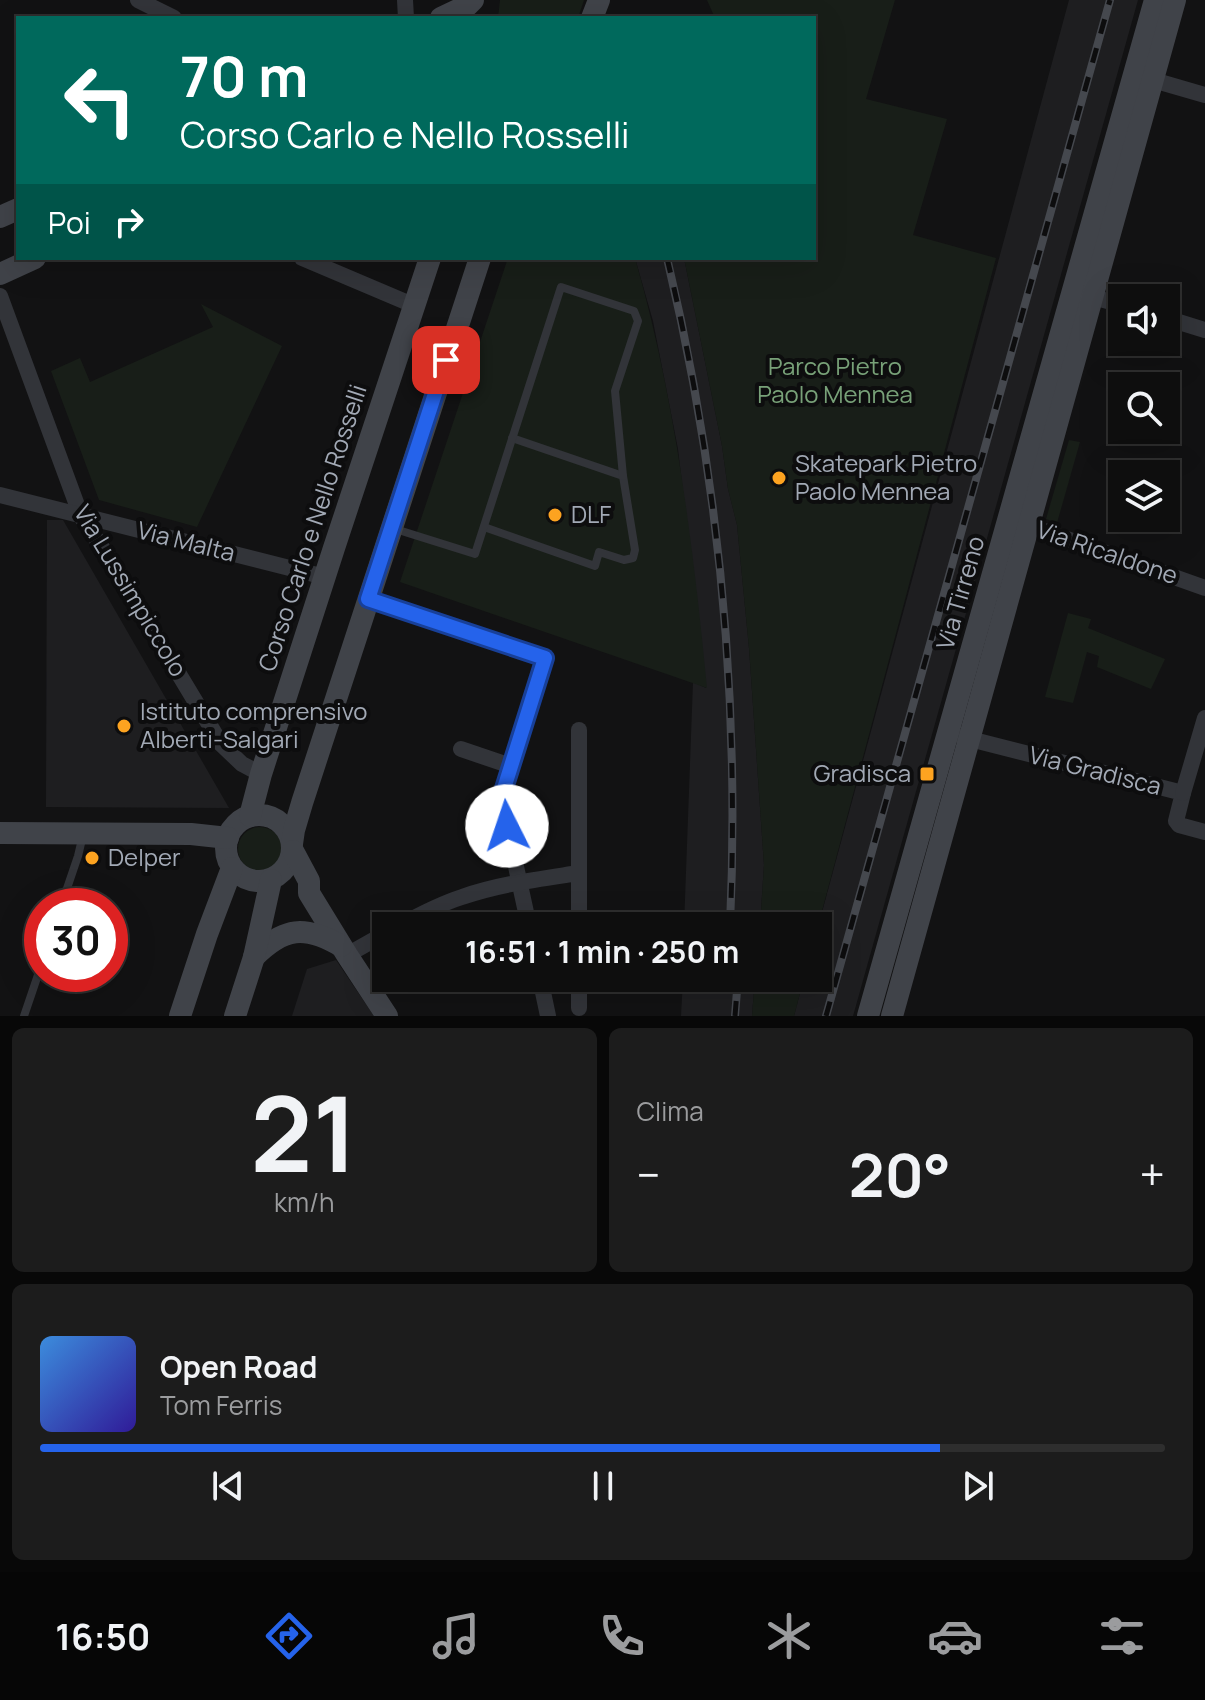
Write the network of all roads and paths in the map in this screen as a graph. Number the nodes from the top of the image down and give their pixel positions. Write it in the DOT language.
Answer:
graph roads {
  1 [pos="138,0"];
  2 [pos="473,0"];
  3 [pos="1155,0"];
  4 [pos="1175,0"];
  5 [pos="170,16"];
  6 [pos="445,16"];
  7 [pos="1153,80"];
  8 [pos="1205,95"];
  9 [pos="31,260"];
  10 [pos="307,260"];
  11 [pos="429,260"];
  12 [pos="479,260"];
  13 [pos="0,274"];
  14 [pos="0,296"];
  15 [pos="1093,297"];
  16 [pos="1108,301"];
  17 [pos="413,305"];
  18 [pos="1180,322"];
  19 [pos="1205,330"];
  20 [pos="512,438"];
  21 [pos="623,476"];
  22 [pos="0,495"];
  23 [pos="81,516"];
  24 [pos="1019,522"];
  25 [pos="484,527"];
  26 [pos="391,528"];
  27 [pos="325,577"];
  28 [pos="1205,588"];
  29 [pos="368,599"];
  30 [pos="1205,718"];
  31 [pos="579,730"];
  32 [pos="959,736"];
  33 [pos="461,749"];
  34 [pos="511,766"];
  35 [pos="261,774"];
  36 [pos="1183,793"];
  37 [pos="250,816"];
  38 [pos="1205,832"];
  39 [pos="0,833"];
  40 [pos="83,834"];
  41 [pos="228,838"];
  42 [pos="292,847"];
  43 [pos="232,868"];
  44 [pos="579,873"];
  45 [pos="273,879"];
  46 [pos="519,883"];
  47 [pos="67,888"];
  48 [pos="309,893"];
  49 [pos="426,912"];
  50 [pos="526,912"];
  51 [pos="579,912"];
  52 [pos="372,939"];
  53 [pos="344,950"];
  54 [pos="254,957"];
  55 [pos="32,992"];
  56 [pos="543,992"];
  57 [pos="579,992"];
  58 [pos="579,1008"];
  59 [pos="24,1016"];
  60 [pos="180,1016"];
  61 [pos="235,1016"];
  62 [pos="387,1016"];
  63 [pos="548,1016"];
  64 [pos="868,1016"];
  65 [pos="892,1016"];
  1 -- 5 [label="street"];
  2 -- 6 [label="street"];
  3 -- 24 [label="street, Via Tirreno"];
  4 -- 7 [label="street, Via Tirreno"];
  7 -- 8 [label="street"];
  7 -- 15 [label="street, Via Tirreno"];
  9 -- 13 [label="street"];
  10 -- 17 [label="street"];
  11 -- 17 [label="street, Corso Carlo e Nello Rosselli"];
  12 -- 26 [label="street"];
  14 -- 23 [label="street, Via Lussimpiccolo"];
  15 -- 16 [label="street"];
  15 -- 24 [label="street, Via Tirreno"];
  17 -- 27 [label="street, Corso Carlo e Nello Rosselli"];
  18 -- 19 [label="street"];
  20 -- 21 [label="lane"];
  20 -- 21 [label="lane"];
  20 -- 25 [label="lane"];
  21 -- 25 [label="lane"];
  22 -- 23 [label="street, Via Malta"];
  23 -- 27 [label="street, Via Malta"];
  23 -- 35 [label="street, Via Lussimpiccolo"];
  24 -- 28 [label="street, Via Ricaldone"];
  24 -- 32 [label="street, Via Tirreno"];
  25 -- 26 [label="lane"];
  26 -- 29 [label="street"];
  27 -- 35 [label="street, Corso Carlo e Nello Rosselli"];
  29 -- 34 [label="street"];
  29 -- 42 [label="street"];
  30 -- 36 [label="street"];
  31 -- 44 [label="street"];
  32 -- 36 [label="street, Via Gradisca"];
  32 -- 64 [label="street, Via Tirreno"];
  32 -- 65 [label="street, Via Tirreno"];
  33 -- 34 [label="street"];
  34 -- 46 [label="street"];
  35 -- 37 [label="street, Corso Carlo e Nello Rosselli"];
  36 -- 38 [label="street, Via Gradisca"];
  37 -- 41 [label="street"];
  37 -- 42 [label="street"];
  39 -- 40 [label="street"];
  40 -- 41 [label="street"];
  40 -- 47 [label="lane"];
  41 -- 43 [label="street"];
  42 -- 45 [label="street"];
  42 -- 48 [label="street"];
  43 -- 45 [label="street"];
  43 -- 60 [label="street"];
  44 -- 46 [label="street"];
  44 -- 51 [label="street"];
  45 -- 48 [label="street"];
  45 -- 54 [label="street"];
  46 -- 49 [label="street"];
  46 -- 50 [label="street"];
  48 -- 53 [label="street"];
  52 -- 53 [label="street"];
  53 -- 54 [label="street"];
  53 -- 62 [label="street"];
  54 -- 61 [label="street"];
  55 -- 59 [label="lane"];
  56 -- 63 [label="street"];
  57 -- 58 [label="street"];
}
